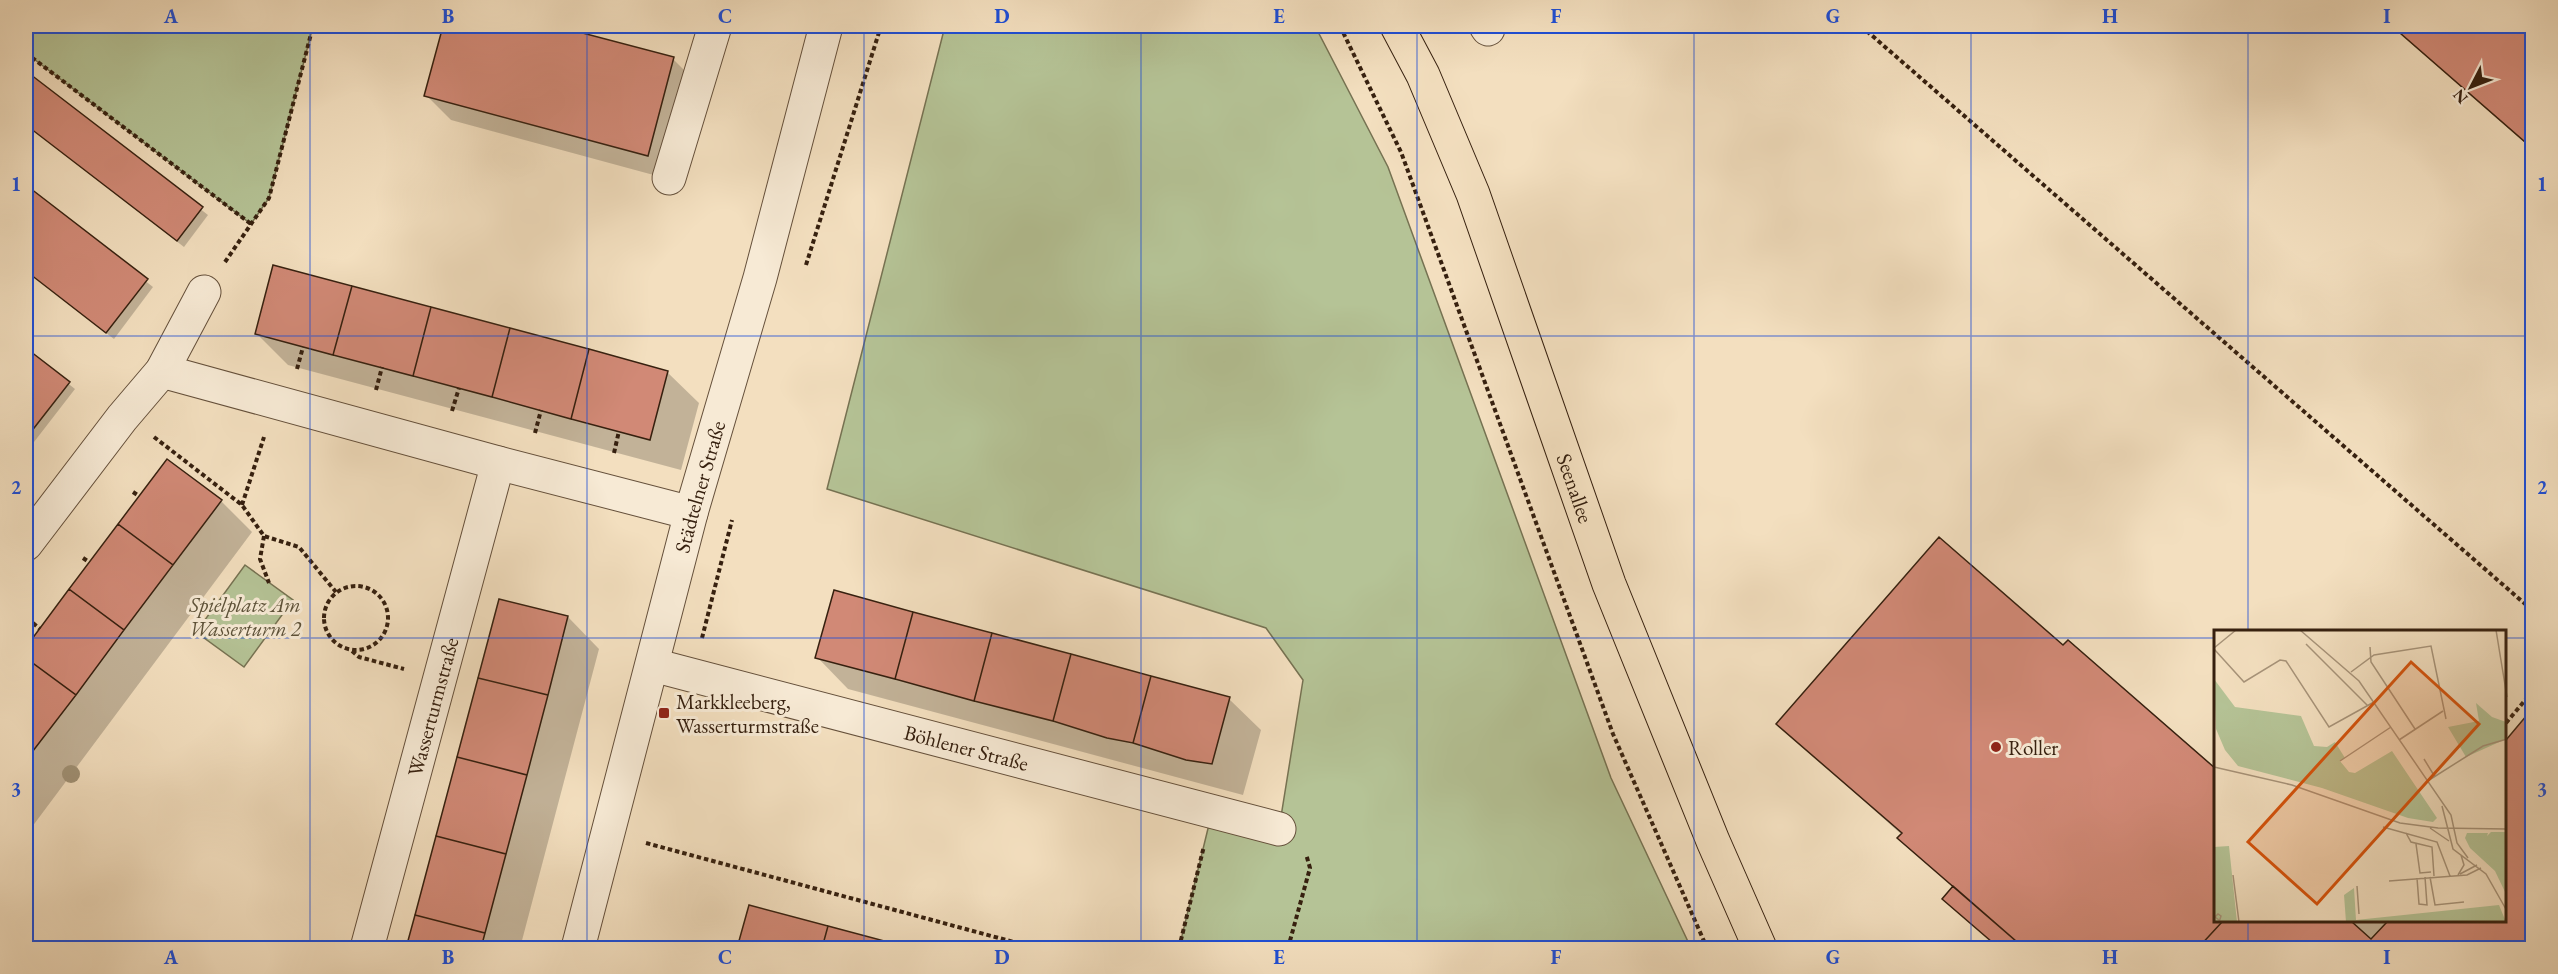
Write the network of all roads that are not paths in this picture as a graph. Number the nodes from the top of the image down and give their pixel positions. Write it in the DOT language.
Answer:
graph roads {
  1 [pos="715,26"];
  2 [pos="826,26"];
  3 [pos="1397,26"];
  4 [pos="669,178"];
  5 [pos="204,292"];
  6 [pos="162,371"];
  7 [pos="498,464"];
  8 [pos="691,513"];
  9 [pos="26,544"];
  10 [pos="653,665"];
  11 [pos="1279,829"];
  12 [pos="367,948"];
  13 [pos="578,948"];
  14 [pos="1760,948"];
  1 -- 4 [label="street"];
  2 -- 8 [label="street, Städtelner Straße"];
  3 -- 14 [label="main road, Seenallee"];
  5 -- 6 [label="street"];
  6 -- 7 [label="street"];
  6 -- 9 [label="street"];
  7 -- 8 [label="street"];
  7 -- 12 [label="street, Wasserturmstraße"];
  8 -- 10 [label="street, Städtelner Straße"];
  10 -- 11 [label="street, Böhlener Straße"];
  10 -- 13 [label="street, Städtelner Straße"];
}
